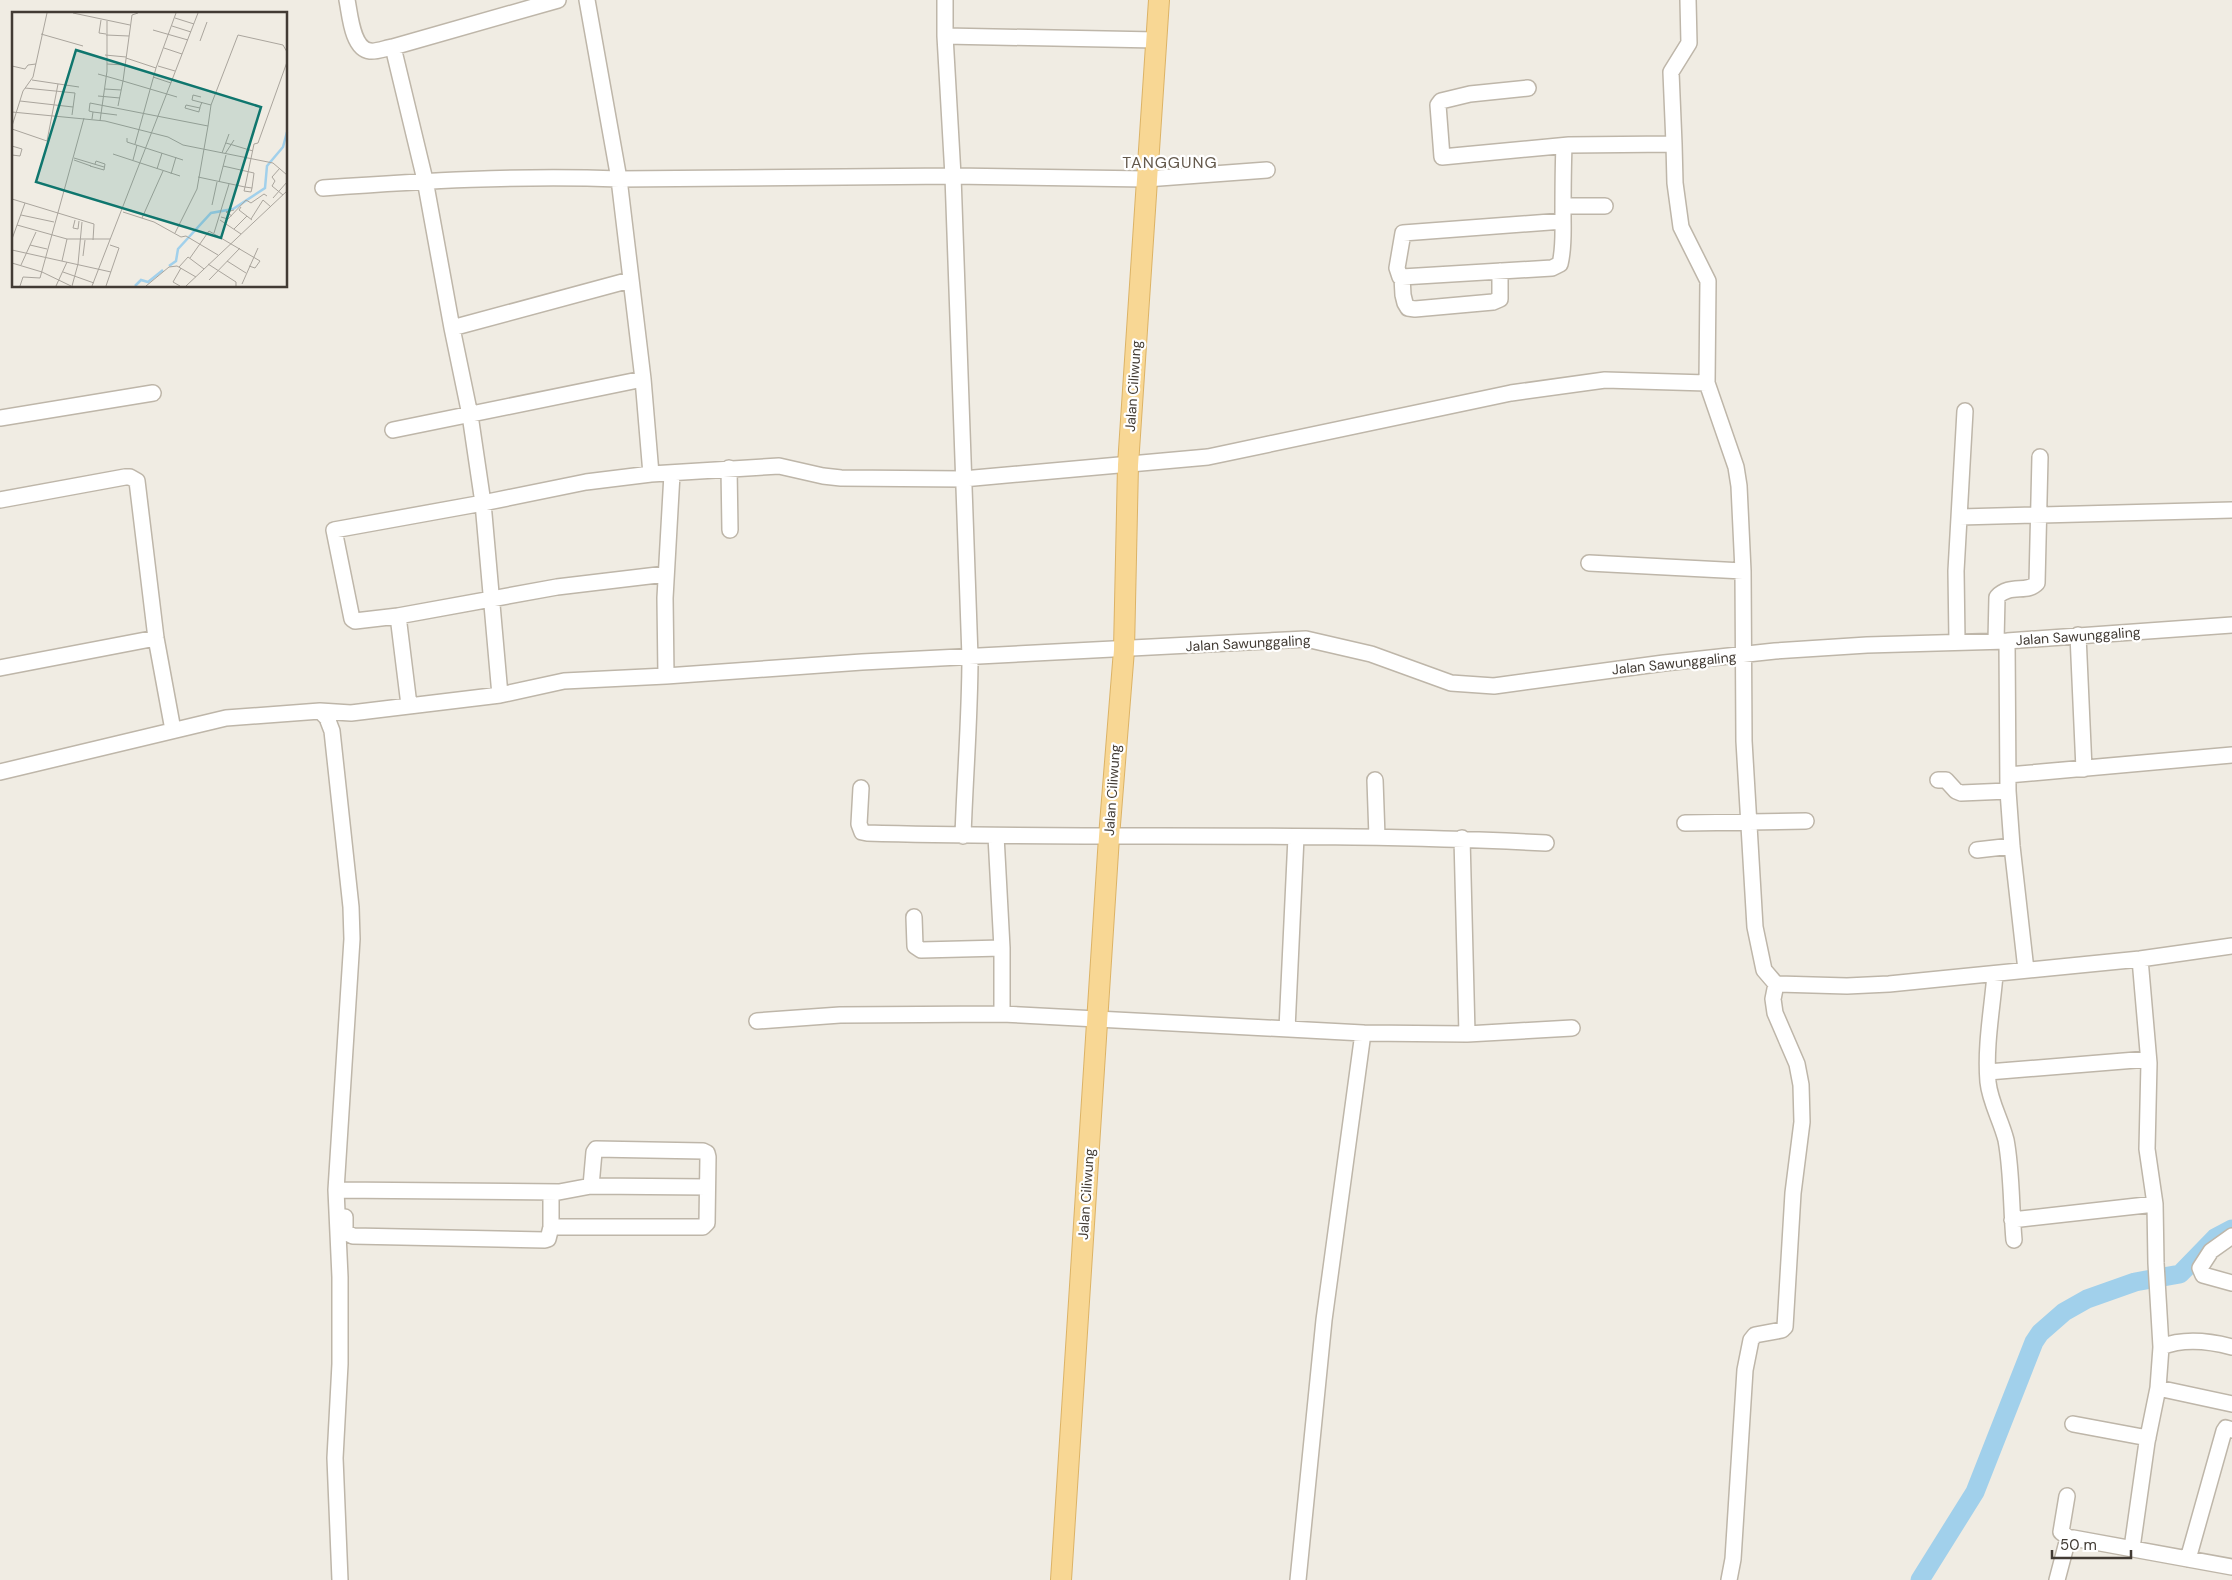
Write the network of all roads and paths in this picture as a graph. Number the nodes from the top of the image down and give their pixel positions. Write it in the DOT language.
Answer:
graph roads {
  1 [pos="347,0"];
  2 [pos="558,0"];
  3 [pos="588,0"];
  4 [pos="945,0"];
  5 [pos="1159,0"];
  6 [pos="1688,0"];
  7 [pos="945,36"];
  8 [pos="1156,40"];
  9 [pos="393,47"];
  10 [pos="1528,88"];
  11 [pos="1674,144"];
  12 [pos="1564,146"];
  13 [pos="1267,170"];
  14 [pos="953,176"];
  15 [pos="619,179"];
  16 [pos="1146,179"];
  17 [pos="425,180"];
  18 [pos="324,188"];
  19 [pos="1605,206"];
  20 [pos="1563,213"];
  21 [pos="1500,271"];
  22 [pos="1402,277"];
  23 [pos="630,280"];
  24 [pos="452,328"];
  25 [pos="643,380"];
  26 [pos="1707,382"];
  27 [pos="153,393"];
  28 [pos="1965,411"];
  29 [pos="470,415"];
  30 [pos="0,418"];
  31 [pos="393,430"];
  32 [pos="2040,457"];
  33 [pos="1128,465"];
  34 [pos="729,468"];
  35 [pos="651,474"];
  36 [pos="672,474"];
  37 [pos="963,479"];
  38 [pos="0,500"];
  39 [pos="483,503"];
  40 [pos="2232,510"];
  41 [pos="2038,516"];
  42 [pos="1960,518"];
  43 [pos="730,530"];
  44 [pos="1589,563"];
  45 [pos="1743,571"];
  46 [pos="666,574"];
  47 [pos="492,599"];
  48 [pos="398,616"];
  49 [pos="2232,625"];
  50 [pos="2078,635"];
  51 [pos="156,638"];
  52 [pos="1957,641"];
  53 [pos="2001,641"];
  54 [pos="1124,650"];
  55 [pos="1743,656"];
  56 [pos="970,657"];
  57 [pos="0,668"];
  58 [pos="666,676"];
  59 [pos="500,694"];
  60 [pos="408,705"];
  61 [pos="320,711"];
  62 [pos="351,712"];
  63 [pos="173,730"];
  64 [pos="332,731"];
  65 [pos="2232,755"];
  66 [pos="2084,769"];
  67 [pos="0,772"];
  68 [pos="2008,775"];
  69 [pos="1374,780"];
  70 [pos="1938,780"];
  71 [pos="861,788"];
  72 [pos="2008,791"];
  73 [pos="1806,821"];
  74 [pos="1685,823"];
  75 [pos="1748,823"];
  76 [pos="963,836"];
  77 [pos="996,836"];
  78 [pos="1109,837"];
  79 [pos="1296,837"];
  80 [pos="1377,837"];
  81 [pos="1462,838"];
  82 [pos="1546,842"];
  83 [pos="2012,846"];
  84 [pos="1977,850"];
  85 [pos="914,917"];
  86 [pos="2232,946"];
  87 [pos="1002,948"];
  88 [pos="2140,959"];
  89 [pos="2026,970"];
  90 [pos="1995,975"];
  91 [pos="1776,984"];
  92 [pos="1002,1014"];
  93 [pos="1098,1018"];
  94 [pos="757,1021"];
  95 [pos="1572,1028"];
  96 [pos="1287,1029"];
  97 [pos="1363,1033"];
  98 [pos="1467,1034"];
  99 [pos="2148,1059"];
  100 [pos="1988,1072"];
  101 [pos="591,1186"];
  102 [pos="707,1187"];
  103 [pos="340,1190"];
  104 [pos="556,1192"];
  105 [pos="2155,1204"];
  106 [pos="2012,1220"];
  107 [pos="555,1228"];
  108 [pos="2232,1236"];
  109 [pos="2014,1240"];
  110 [pos="2232,1283"];
  111 [pos="2161,1347"];
  112 [pos="2232,1347"];
  113 [pos="2158,1388"];
  114 [pos="2232,1404"];
  115 [pos="2073,1424"];
  116 [pos="2232,1430"];
  117 [pos="2148,1438"];
  118 [pos="2067,1496"];
  119 [pos="2069,1538"];
  120 [pos="2132,1548"];
  121 [pos="2188,1559"];
  122 [pos="2232,1567"];
  123 [pos="340,1580"];
  124 [pos="1061,1580"];
  125 [pos="1298,1580"];
  126 [pos="1729,1580"];
  127 [pos="2056,1580"];
  1 -- 9 [label="street"];
  2 -- 9 [label="street"];
  3 -- 15 [label="street"];
  4 -- 7 [label="street"];
  5 -- 8 [label="main road, Jalan Ciliwung"];
  6 -- 11 [label="street"];
  7 -- 8 [label="street"];
  7 -- 14 [label="street"];
  8 -- 16 [label="main road, Jalan Ciliwung"];
  9 -- 17 [label="street"];
  10 -- 12 [label="street"];
  11 -- 12 [label="street"];
  11 -- 26 [label="street"];
  12 -- 20 [label="street"];
  13 -- 16 [label="street"];
  14 -- 15 [label="street"];
  14 -- 16 [label="street"];
  14 -- 37 [label="street"];
  15 -- 17 [label="street"];
  15 -- 23 [label="street"];
  16 -- 33 [label="main road, Jalan Ciliwung"];
  17 -- 18 [label="street"];
  17 -- 24 [label="street"];
  19 -- 20 [label="street"];
  20 -- 21 [label="street"];
  20 -- 22 [label="street"];
  21 -- 22 [label="street"];
  21 -- 22 [label="street"];
  23 -- 24 [label="street"];
  23 -- 25 [label="street"];
  24 -- 29 [label="street"];
  25 -- 29 [label="street"];
  25 -- 35 [label="street"];
  26 -- 33 [label="street"];
  26 -- 45 [label="street"];
  27 -- 30 [label="street"];
  28 -- 42 [label="street"];
  29 -- 31 [label="street"];
  29 -- 39 [label="street"];
  32 -- 41 [label="street"];
  33 -- 37 [label="street"];
  33 -- 54 [label="main road, Jalan Ciliwung"];
  34 -- 36 [label="street"];
  34 -- 37 [label="street"];
  34 -- 43 [label="street"];
  35 -- 36 [label="street"];
  35 -- 39 [label="street"];
  36 -- 46 [label="street"];
  37 -- 56 [label="street"];
  38 -- 51 [label="street"];
  39 -- 47 [label="street"];
  39 -- 48 [label="street"];
  40 -- 41 [label="street"];
  41 -- 42 [label="street"];
  41 -- 53 [label="street"];
  42 -- 52 [label="street"];
  44 -- 45 [label="street"];
  45 -- 55 [label="street"];
  46 -- 47 [label="street"];
  46 -- 58 [label="street"];
  47 -- 48 [label="street"];
  47 -- 59 [label="street"];
  48 -- 60 [label="street"];
  49 -- 50 [label="street, Jalan Sawunggaling"];
  50 -- 53 [label="street, Jalan Sawunggaling"];
  50 -- 66 [label="street"];
  51 -- 57 [label="street"];
  51 -- 63 [label="street"];
  52 -- 53 [label="street, Jalan Sawunggaling"];
  52 -- 55 [label="street, Jalan Sawunggaling"];
  53 -- 68 [label="street"];
  54 -- 55 [label="street, Jalan Sawunggaling"];
  54 -- 56 [label="street, Jalan Sawunggaling"];
  54 -- 78 [label="main road, Jalan Ciliwung"];
  55 -- 75 [label="street"];
  56 -- 58 [label="street, Jalan Sawunggaling"];
  56 -- 76 [label="street"];
  58 -- 59 [label="street, Jalan Sawunggaling"];
  59 -- 60 [label="street, Jalan Sawunggaling"];
  60 -- 62 [label="street, Jalan Sawunggaling"];
  61 -- 62 [label="street, Jalan Sawunggaling"];
  61 -- 63 [label="street, Jalan Sawunggaling"];
  61 -- 64 [label="street"];
  62 -- 64 [label="street"];
  63 -- 67 [label="street, Jalan Sawunggaling"];
  64 -- 103 [label="street"];
  65 -- 66 [label="street"];
  66 -- 68 [label="street"];
  68 -- 72 [label="street"];
  69 -- 80 [label="street"];
  70 -- 72 [label="street"];
  71 -- 76 [label="street"];
  72 -- 83 [label="street"];
  73 -- 75 [label="street"];
  74 -- 75 [label="street"];
  75 -- 91 [label="street"];
  76 -- 77 [label="street"];
  77 -- 78 [label="street"];
  77 -- 87 [label="street"];
  78 -- 79 [label="street"];
  78 -- 93 [label="main road, Jalan Ciliwung"];
  79 -- 80 [label="street"];
  79 -- 96 [label="street"];
  80 -- 81 [label="street"];
  81 -- 82 [label="street"];
  81 -- 98 [label="street"];
  83 -- 84 [label="street"];
  83 -- 89 [label="street"];
  85 -- 87 [label="street"];
  86 -- 88 [label="street"];
  87 -- 92 [label="street"];
  88 -- 89 [label="street"];
  88 -- 99 [label="street"];
  89 -- 90 [label="street"];
  90 -- 91 [label="street"];
  90 -- 100 [label="street"];
  91 -- 126 [label="street"];
  92 -- 93 [label="street"];
  92 -- 94 [label="street"];
  93 -- 96 [label="street"];
  93 -- 124 [label="main road, Jalan Ciliwung"];
  95 -- 98 [label="street"];
  96 -- 97 [label="street"];
  97 -- 98 [label="street"];
  97 -- 125 [label="street"];
  99 -- 100 [label="street"];
  99 -- 105 [label="street"];
  100 -- 106 [label="street"];
  101 -- 102 [label="street"];
  101 -- 102 [label="street"];
  101 -- 104 [label="street"];
  102 -- 107 [label="street"];
  103 -- 104 [label="street"];
  103 -- 107 [label="street"];
  103 -- 123 [label="street"];
  104 -- 107 [label="street"];
  105 -- 106 [label="street"];
  105 -- 111 [label="street"];
  106 -- 109 [label="street"];
  108 -- 110 [label="street"];
  111 -- 112 [label="street"];
  111 -- 113 [label="street"];
  113 -- 114 [label="street"];
  113 -- 117 [label="street"];
  115 -- 117 [label="street"];
  116 -- 121 [label="street"];
  117 -- 120 [label="street"];
  118 -- 119 [label="street"];
  119 -- 120 [label="street"];
  119 -- 127 [label="street"];
  120 -- 121 [label="street"];
  121 -- 122 [label="street"];
}
